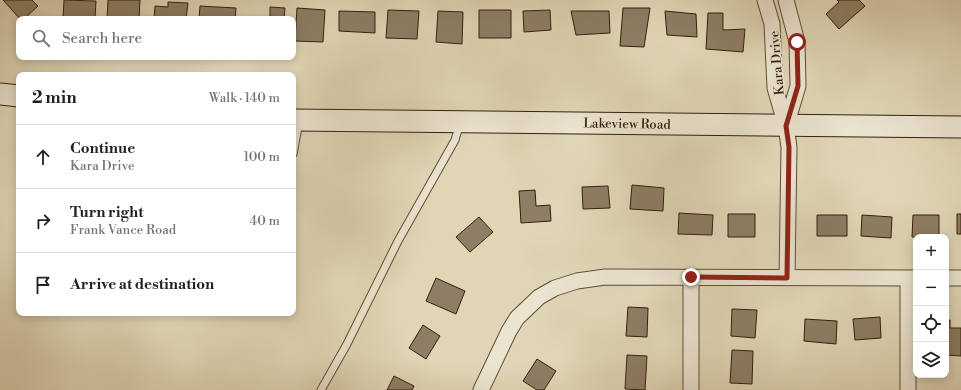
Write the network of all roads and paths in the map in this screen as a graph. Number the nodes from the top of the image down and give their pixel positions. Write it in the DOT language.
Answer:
graph roads {
  1 [pos="765,0"];
  2 [pos="786,0"];
  3 [pos="0,94"];
  4 [pos="16,96"];
  5 [pos="296,120"];
  6 [pos="461,121"];
  7 [pos="786,126"];
  8 [pos="961,127"];
  9 [pos="691,277"];
  10 [pos="787,278"];
  11 [pos="912,278"];
  12 [pos="949,278"];
  13 [pos="961,278"];
  14 [pos="321,390"];
  15 [pos="482,390"];
  16 [pos="691,390"];
  17 [pos="908,390"];
  1 -- 7 [label="street, Kara Drive"];
  2 -- 7 [label="street, Kara Drive"];
  3 -- 4 [label="main road"];
  5 -- 6 [label="main road, Lakeview Road"];
  6 -- 7 [label="main road, Lakeview Road"];
  6 -- 14 [label="lane"];
  7 -- 8 [label="main road, Lakeview Road"];
  7 -- 10 [label="street, Kara Drive"];
  9 -- 10 [label="street"];
  9 -- 15 [label="street"];
  9 -- 16 [label="street"];
  10 -- 11 [label="street"];
  11 -- 17 [label="street"];
  12 -- 13 [label="street"];
}
